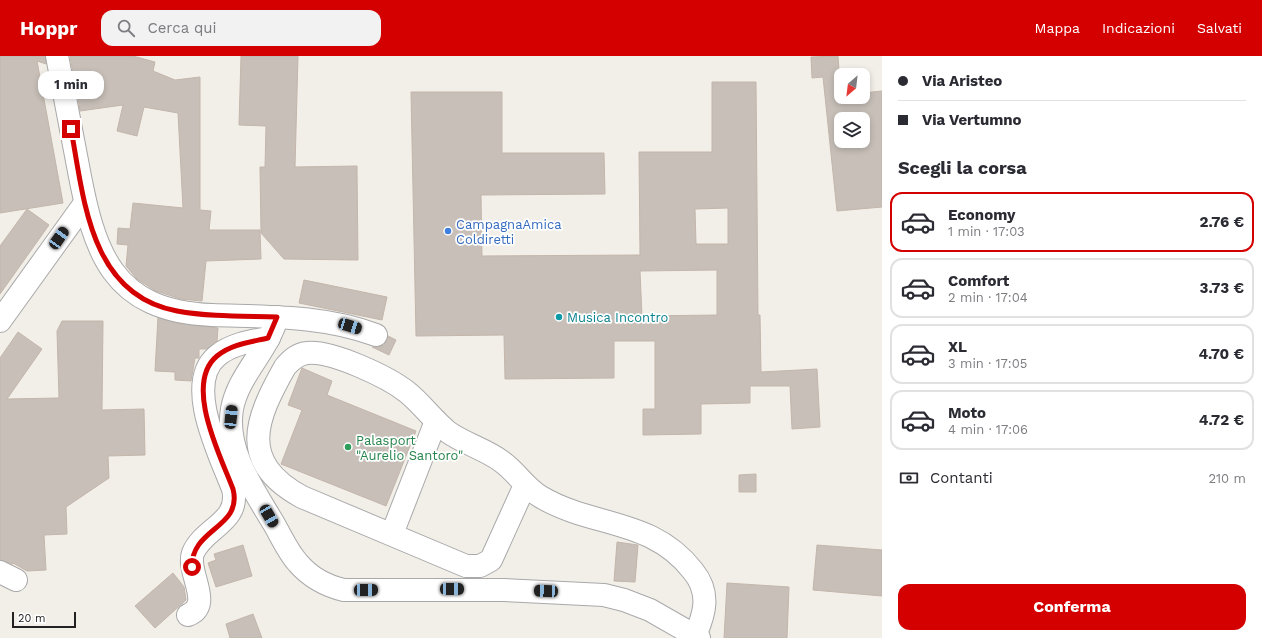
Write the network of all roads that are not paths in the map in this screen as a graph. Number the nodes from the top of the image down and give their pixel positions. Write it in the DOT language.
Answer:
graph roads {
  1 [pos="57,56"];
  2 [pos="85,203"];
  3 [pos="277,317"];
  4 [pos="0,321"];
  5 [pos="376,335"];
  6 [pos="268,338"];
  7 [pos="436,421"];
  8 [pos="525,485"];
  9 [pos="392,534"];
  10 [pos="188,616"];
  11 [pos="696,637"];
  1 -- 2 [label="street"];
  2 -- 3 [label="street"];
  2 -- 4 [label="street"];
  3 -- 5 [label="street"];
  3 -- 6 [label="street"];
  6 -- 10 [label="street"];
  6 -- 11 [label="street"];
  7 -- 8 [label="street"];
  7 -- 9 [label="street"];
  7 -- 9 [label="street"];
  8 -- 9 [label="street"];
  8 -- 11 [label="street"];
}
